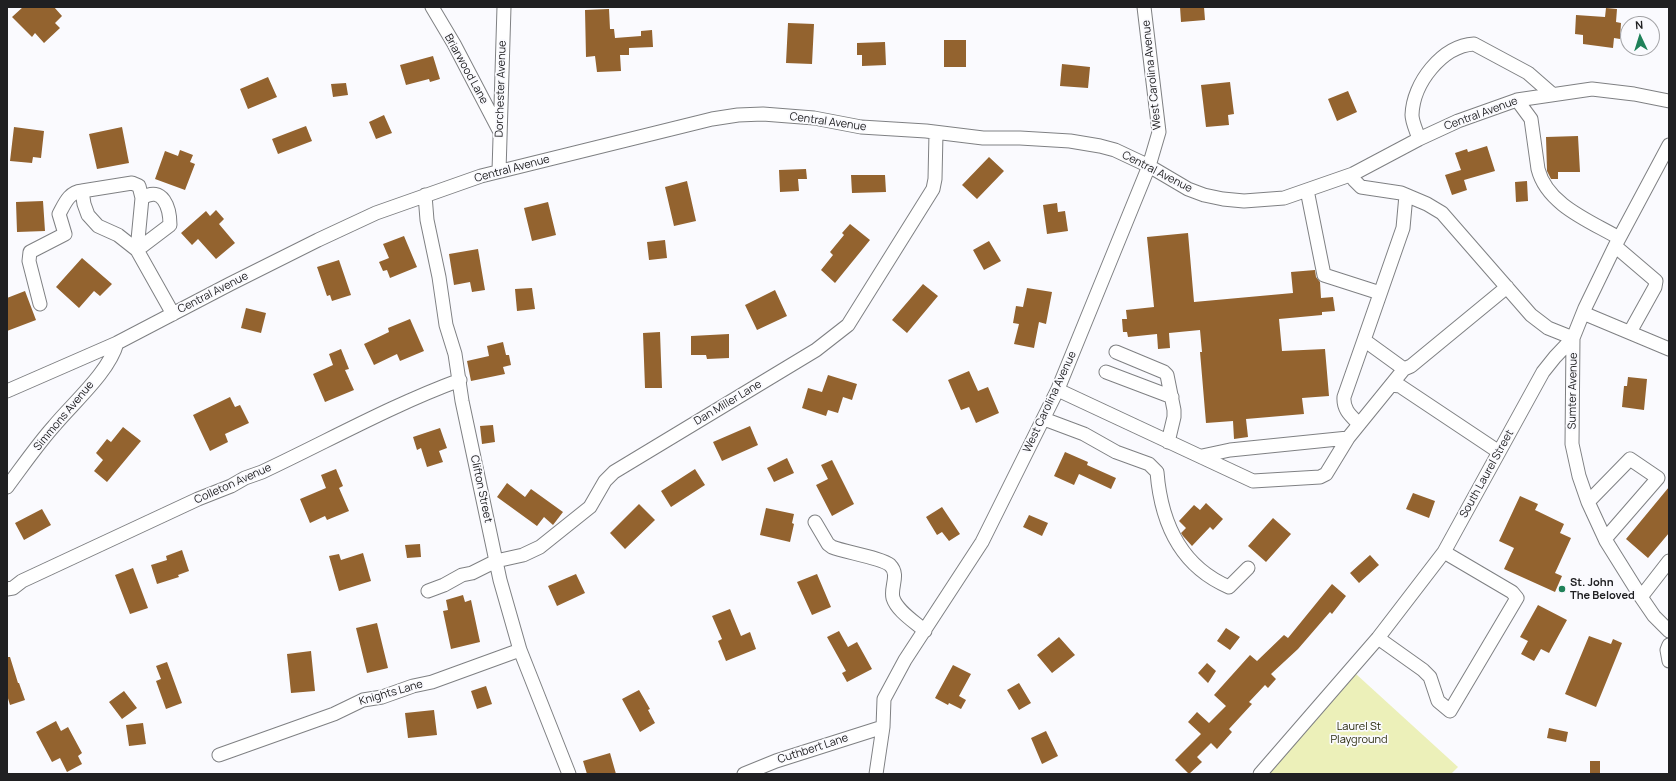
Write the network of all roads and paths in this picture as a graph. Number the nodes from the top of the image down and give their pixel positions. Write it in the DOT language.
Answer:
graph roads {
  1 [pos="432,7"];
  2 [pos="504,7"];
  3 [pos="1144,7"];
  4 [pos="1552,94"];
  5 [pos="1518,100"];
  6 [pos="1669,101"];
  7 [pos="500,132"];
  8 [pos="936,133"];
  9 [pos="1419,139"];
  10 [pos="1669,145"];
  11 [pos="1149,166"];
  12 [pos="499,171"];
  13 [pos="1352,174"];
  14 [pos="1307,190"];
  15 [pos="82,191"];
  16 [pos="425,195"];
  17 [pos="1406,195"];
  18 [pos="142,198"];
  19 [pos="1617,242"];
  20 [pos="137,250"];
  21 [pos="1506,287"];
  22 [pos="1380,293"];
  23 [pos="40,304"];
  24 [pos="1583,313"];
  25 [pos="173,314"];
  26 [pos="1630,332"];
  27 [pos="1573,338"];
  28 [pos="1364,340"];
  29 [pos="117,343"];
  30 [pos="1669,349"];
  31 [pos="1116,352"];
  32 [pos="1404,369"];
  33 [pos="1106,372"];
  34 [pos="460,380"];
  35 [pos="1391,385"];
  36 [pos="1058,390"];
  37 [pos="7,391"];
  38 [pos="1172,397"];
  39 [pos="1044,419"];
  40 [pos="1359,424"];
  41 [pos="1348,438"];
  42 [pos="1168,442"];
  43 [pos="1499,452"];
  44 [pos="1202,456"];
  45 [pos="7,488"];
  46 [pos="1588,502"];
  47 [pos="815,522"];
  48 [pos="1605,539"];
  49 [pos="1444,552"];
  50 [pos="1669,561"];
  51 [pos="496,562"];
  52 [pos="1248,568"];
  53 [pos="7,589"];
  54 [pos="428,591"];
  55 [pos="1641,597"];
  56 [pos="925,630"];
  57 [pos="1669,631"];
  58 [pos="1378,638"];
  59 [pos="1669,646"];
  60 [pos="520,650"];
  61 [pos="1669,661"];
  62 [pos="883,727"];
  63 [pos="219,755"];
  64 [pos="569,774"];
  65 [pos="744,774"];
  66 [pos="876,774"];
  67 [pos="1260,774"];
  1 -- 7 [label="street, Briarwood Lane"];
  2 -- 7 [label="street, Dorchester Avenue"];
  3 -- 11 [label="street, West Carolina Avenue"];
  4 -- 5 [label="street, Central Avenue"];
  4 -- 6 [label="street, Central Avenue"];
  4 -- 9 [label="street"];
  5 -- 9 [label="street, Central Avenue"];
  5 -- 19 [label="street"];
  7 -- 12 [label="street, Dorchester Avenue"];
  8 -- 11 [label="street, Central Avenue"];
  8 -- 12 [label="street, Central Avenue"];
  8 -- 51 [label="street, Dan Miller Lane"];
  9 -- 13 [label="street, Central Avenue"];
  10 -- 19 [label="street, South Laurel Street"];
  11 -- 14 [label="street, Central Avenue"];
  11 -- 36 [label="street, West Carolina Avenue"];
  12 -- 16 [label="street, Central Avenue"];
  13 -- 14 [label="street, Central Avenue"];
  13 -- 17 [label="street, Sumter Avenue"];
  14 -- 22 [label="street"];
  15 -- 18 [label="street"];
  15 -- 20 [label="street"];
  15 -- 23 [label="street"];
  16 -- 25 [label="street, Central Avenue"];
  16 -- 34 [label="street, Clifton Street"];
  17 -- 21 [label="street, Sumter Avenue"];
  17 -- 22 [label="street"];
  18 -- 20 [label="street"];
  18 -- 20 [label="street"];
  19 -- 24 [label="street, South Laurel Street"];
  19 -- 26 [label="street"];
  20 -- 25 [label="street"];
  21 -- 27 [label="street, Sumter Avenue"];
  21 -- 32 [label="street"];
  22 -- 28 [label="street"];
  24 -- 26 [label="street"];
  24 -- 27 [label="street, South Laurel Street"];
  25 -- 29 [label="street, Central Avenue"];
  26 -- 30 [label="street"];
  27 -- 43 [label="street, South Laurel Street"];
  27 -- 46 [label="street, Sumter Avenue"];
  28 -- 32 [label="street"];
  28 -- 40 [label="street"];
  29 -- 37 [label="street, Central Avenue"];
  29 -- 45 [label="street, Simmons Avenue"];
  31 -- 38 [label="street"];
  32 -- 35 [label="street"];
  33 -- 38 [label="street"];
  34 -- 51 [label="street, Clifton Street"];
  34 -- 53 [label="street, Colleton Avenue"];
  35 -- 40 [label="street"];
  35 -- 43 [label="street"];
  36 -- 39 [label="street, West Carolina Avenue"];
  36 -- 42 [label="street"];
  38 -- 42 [label="street"];
  39 -- 52 [label="street"];
  39 -- 56 [label="street, West Carolina Avenue"];
  40 -- 41 [label="street"];
  41 -- 44 [label="street"];
  41 -- 44 [label="street"];
  42 -- 44 [label="street"];
  43 -- 49 [label="street, South Laurel Street"];
  46 -- 48 [label="street, Sumter Avenue"];
  46 -- 48 [label="street"];
  47 -- 56 [label="street"];
  48 -- 55 [label="street, Sumter Avenue"];
  49 -- 58 [label="street, South Laurel Street"];
  49 -- 58 [label="street"];
  50 -- 55 [label="street"];
  51 -- 54 [label="street, Dan Miller Lane"];
  51 -- 60 [label="street, Clifton Street"];
  55 -- 57 [label="street, Sumter Avenue"];
  56 -- 62 [label="street, West Carolina Avenue"];
  58 -- 67 [label="street, South Laurel Street"];
  59 -- 61 [label="street"];
  60 -- 63 [label="street, Knights Lane"];
  60 -- 64 [label="street, Clifton Street"];
  62 -- 65 [label="street, Cuthbert Lane"];
  62 -- 66 [label="street, West Carolina Avenue"];
}
